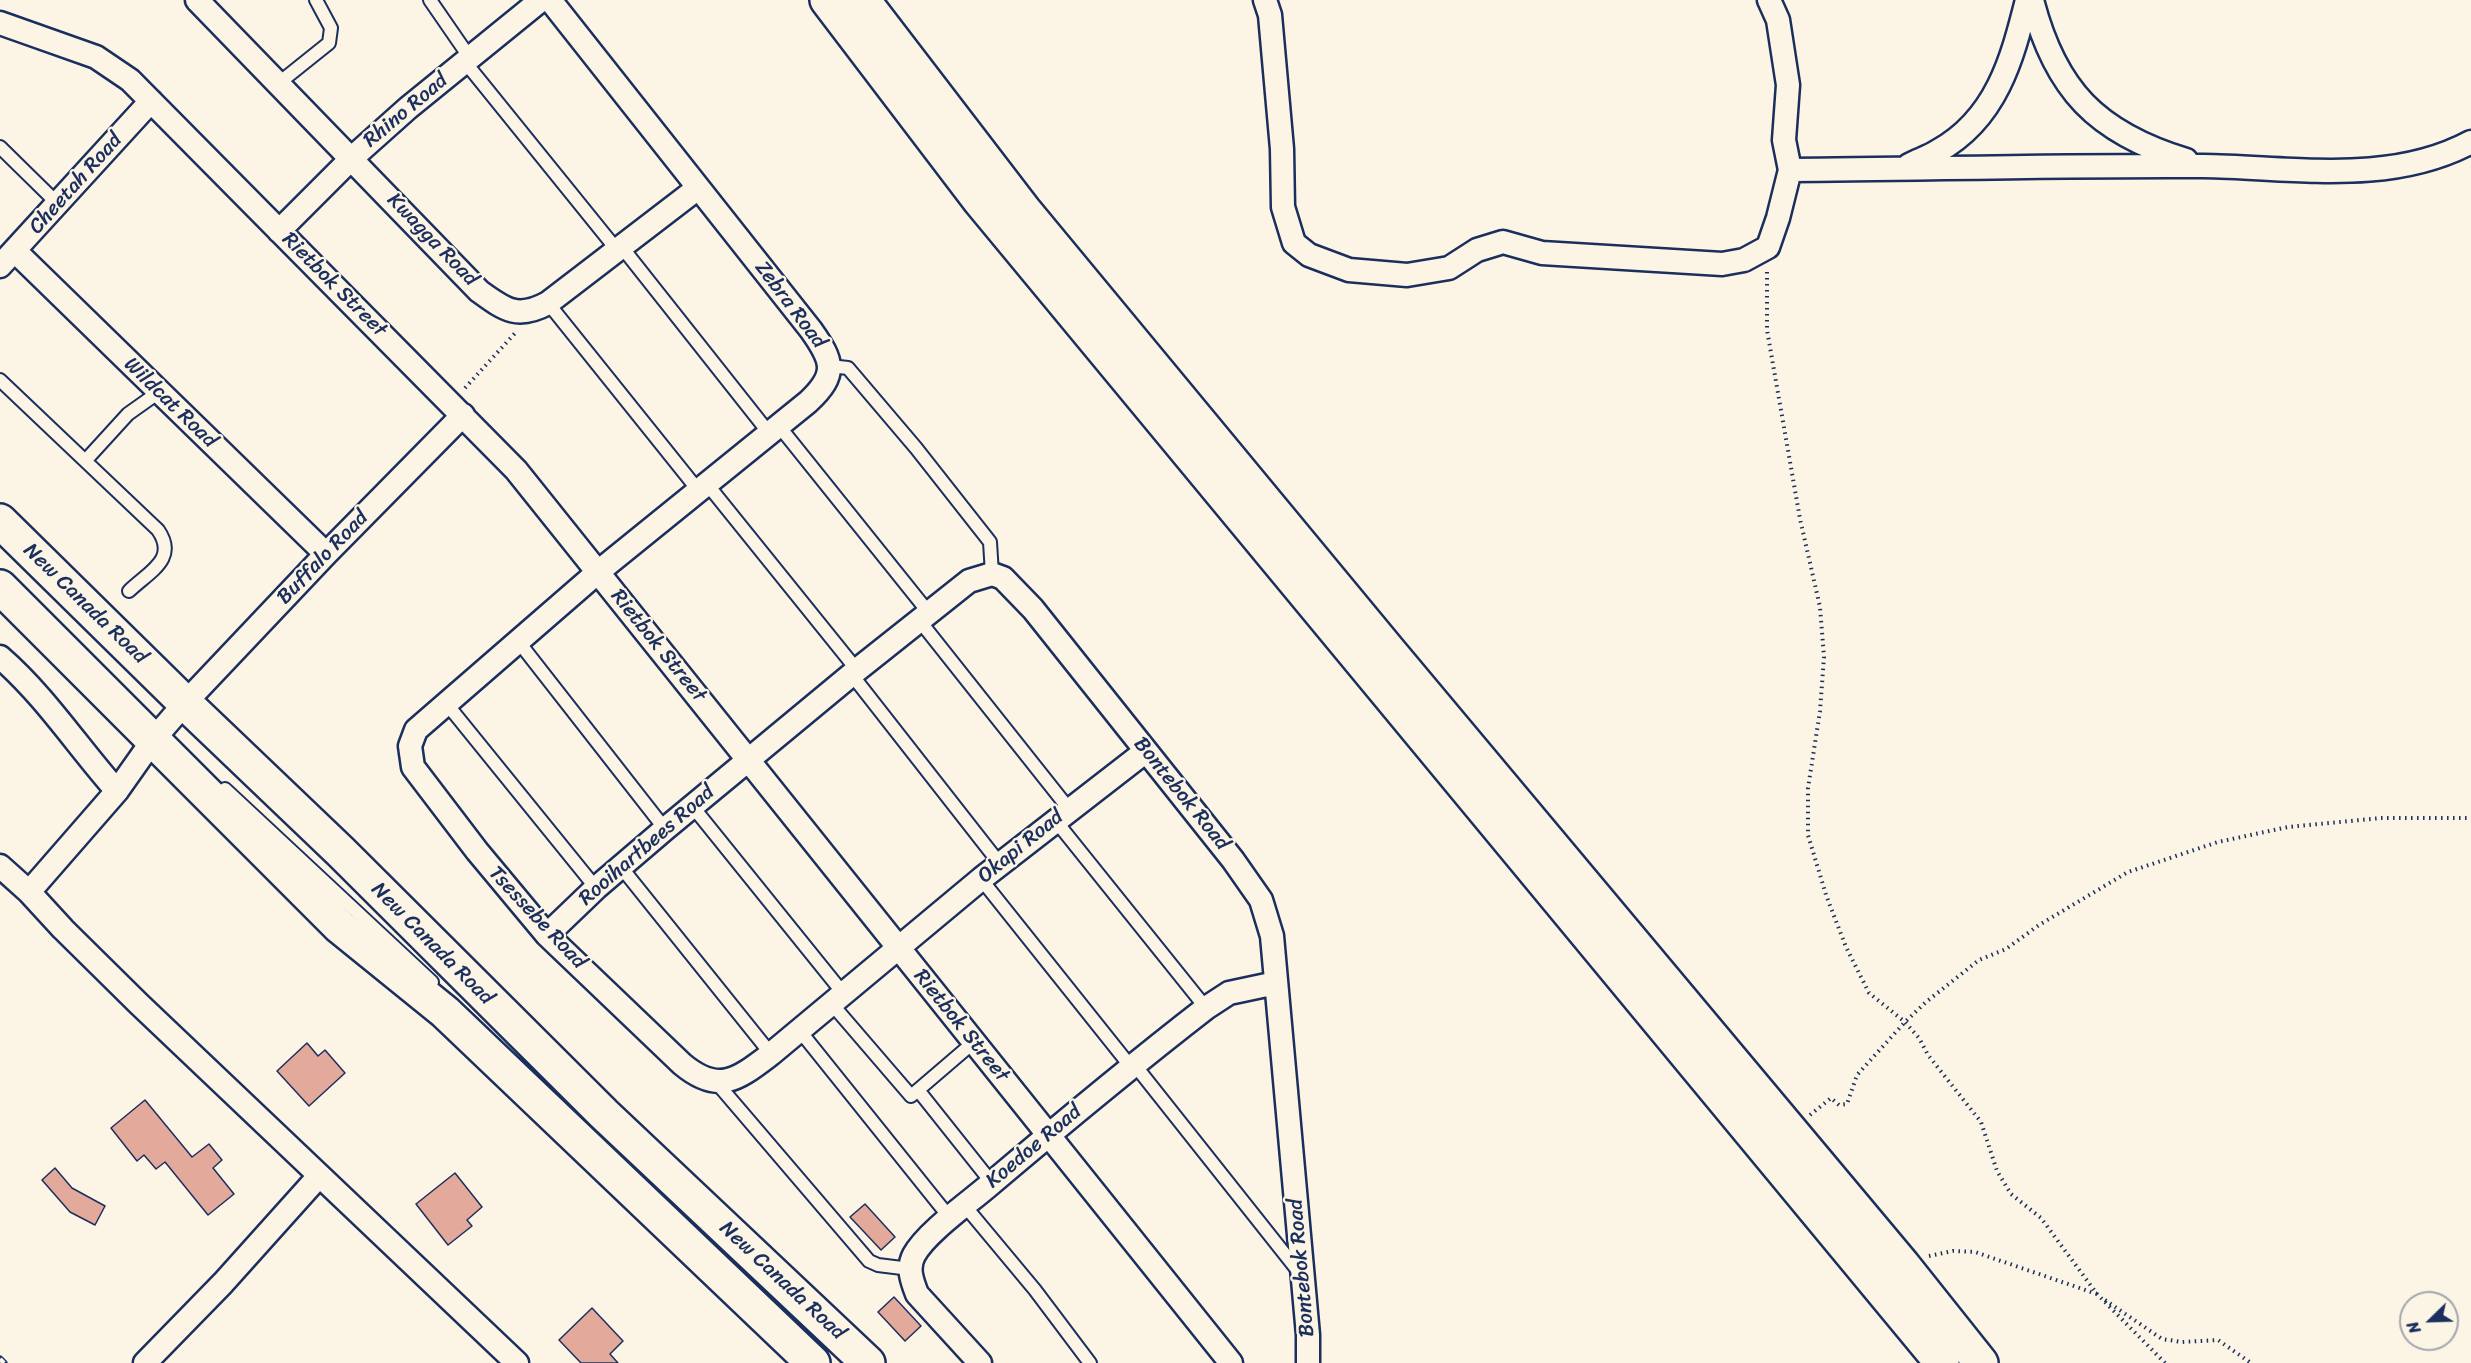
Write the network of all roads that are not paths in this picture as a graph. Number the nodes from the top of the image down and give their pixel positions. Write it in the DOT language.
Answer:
graph roads {
  1 [pos="197,0"];
  2 [pos="316,0"];
  3 [pos="430,0"];
  4 [pos="541,0"];
  5 [pos="550,0"];
  6 [pos="826,0"];
  7 [pos="863,0"];
  8 [pos="1264,0"];
  9 [pos="1769,0"];
  10 [pos="2027,0"];
  11 [pos="2032,0"];
  12 [pos="0,23"];
  13 [pos="467,60"];
  14 [pos="279,83"];
  15 [pos="152,101"];
  16 [pos="2471,142"];
  17 [pos="0,147"];
  18 [pos="352,158"];
  19 [pos="2204,166"];
  20 [pos="1899,169"];
  21 [pos="1790,170"];
  22 [pos="698,188"];
  23 [pos="57,202"];
  24 [pos="279,231"];
  25 [pos="619,248"];
  26 [pos="8,259"];
  27 [pos="537,308"];
  28 [pos="830,366"];
  29 [pos="0,380"];
  30 [pos="159,392"];
  31 [pos="457,409"];
  32 [pos="774,429"];
  33 [pos="86,460"];
  34 [pos="703,487"];
  35 [pos="0,521"];
  36 [pos="326,554"];
  37 [pos="34,572"];
  38 [pos="598,572"];
  39 [pos="992,574"];
  40 [pos="11,586"];
  41 [pos="129,591"];
  42 [pos="924,616"];
  43 [pos="518,641"];
  44 [pos="0,657"];
  45 [pos="854,673"];
  46 [pos="446,703"];
  47 [pos="181,708"];
  48 [pos="160,732"];
  49 [pos="1146,751"];
  50 [pos="748,759"];
  51 [pos="206,781"];
  52 [pos="117,791"];
  53 [pos="693,807"];
  54 [pos="1062,815"];
  55 [pos="665,829"];
  56 [pos="1000,864"];
  57 [pos="0,866"];
  58 [pos="621,867"];
  59 [pos="981,879"];
  60 [pos="596,888"];
  61 [pos="29,892"];
  62 [pos="547,935"];
  63 [pos="899,947"];
  64 [pos="1276,983"];
  65 [pos="438,987"];
  66 [pos="837,998"];
  67 [pos="1206,1008"];
  68 [pos="800,1031"];
  69 [pos="974,1042"];
  70 [pos="497,1044"];
  71 [pos="771,1054"];
  72 [pos="1132,1065"];
  73 [pos="716,1082"];
  74 [pos="918,1090"];
  75 [pos="1049,1134"];
  76 [pos="319,1176"];
  77 [pos="992,1183"];
  78 [pos="958,1212"];
  79 [pos="910,1269"];
  80 [pos="756,1275"];
  81 [pos="1302,1276"];
  82 [pos="145,1363"];
  83 [pos="518,1363"];
  84 [pos="813,1363"];
  85 [pos="829,1363"];
  86 [pos="868,1363"];
  87 [pos="980,1363"];
  88 [pos="1090,1363"];
  89 [pos="1231,1363"];
  90 [pos="1308,1363"];
  91 [pos="1942,1363"];
  92 [pos="1981,1363"];
  1 -- 14 [label="street, Kwagga Road"];
  2 -- 14 [label="lane"];
  3 -- 13 [label="lane"];
  4 -- 13 [label="street, Rhino Road"];
  5 -- 22 [label="street, Zebra Road"];
  6 -- 91 [label="main road"];
  7 -- 92 [label="main road"];
  8 -- 21 [label="street"];
  9 -- 21 [label="street"];
  10 -- 20 [label="street"];
  11 -- 19 [label="street"];
  12 -- 15 [label="street, Rietbok Street"];
  13 -- 18 [label="street, Rhino Road"];
  13 -- 25 [label="lane"];
  14 -- 18 [label="street, Kwagga Road"];
  15 -- 23 [label="street, Cheetah Road"];
  15 -- 24 [label="street, Rietbok Street"];
  16 -- 19 [label="street"];
  17 -- 23 [label="lane"];
  18 -- 24 [label="street, Rhino Road"];
  18 -- 27 [label="street, Kwagga Road"];
  19 -- 20 [label="street"];
  20 -- 21 [label="street"];
  22 -- 25 [label="street"];
  22 -- 28 [label="street, Zebra Road"];
  23 -- 26 [label="street, Cheetah Road"];
  24 -- 31 [label="street, Rietbok Street"];
  25 -- 27 [label="street"];
  25 -- 32 [label="lane"];
  26 -- 30 [label="street, Wildcat Road"];
  27 -- 34 [label="lane"];
  28 -- 32 [label="street, Zebra Road"];
  28 -- 39 [label="lane"];
  29 -- 33 [label="lane"];
  30 -- 33 [label="lane"];
  30 -- 36 [label="street, Wildcat Road"];
  31 -- 36 [label="street, Buffalo Road"];
  31 -- 38 [label="street, Rietbok Street"];
  32 -- 34 [label="street, Zebra Road"];
  32 -- 42 [label="lane"];
  33 -- 41 [label="lane"];
  34 -- 38 [label="street, Zebra Road"];
  34 -- 45 [label="lane"];
  35 -- 47 [label="main road, New Canada Road"];
  36 -- 47 [label="street, Buffalo Road"];
  37 -- 47 [label="lane, New Canada Road"];
  38 -- 43 [label="street, Tsessebe Road"];
  38 -- 50 [label="street, Rietbok Street"];
  39 -- 42 [label="street"];
  39 -- 49 [label="street, Bontebok Road"];
  40 -- 48 [label="main road, New Canada Road"];
  42 -- 45 [label="street"];
  42 -- 54 [label="lane"];
  43 -- 46 [label="street, Tsessebe Road"];
  43 -- 55 [label="lane"];
  44 -- 52 [label="street"];
  45 -- 50 [label="street"];
  45 -- 56 [label="lane"];
  46 -- 60 [label="lane"];
  46 -- 62 [label="street, Tsessebe Road"];
  47 -- 48 [label="street, Buffalo Road"];
  47 -- 80 [label="lane, New Canada Road"];
  47 -- 86 [label="main road, New Canada Road"];
  48 -- 51 [label="main road, New Canada Road"];
  48 -- 52 [label="street, Buffalo Road"];
  49 -- 54 [label="street, Okapi Road"];
  49 -- 64 [label="street, Bontebok Road"];
  50 -- 53 [label="street, Rooihartbees Road"];
  50 -- 63 [label="street, Rietbok Street"];
  51 -- 65 [label="lane, New Canada Road"];
  51 -- 84 [label="main road, New Canada Road"];
  52 -- 61 [label="street, Buffalo Road"];
  53 -- 55 [label="street, Rooihartbees Road"];
  53 -- 66 [label="lane"];
  54 -- 56 [label="street, Okapi Road"];
  54 -- 67 [label="lane"];
  55 -- 58 [label="street, Rooihartbees Road"];
  56 -- 59 [label="street, Okapi Road"];
  57 -- 61 [label="street"];
  58 -- 60 [label="street, Rooihartbees Road"];
  58 -- 71 [label="lane"];
  59 -- 63 [label="street, Okapi Road"];
  59 -- 72 [label="lane"];
  60 -- 62 [label="street, Rooihartbees Road"];
  61 -- 76 [label="street"];
  62 -- 73 [label="street, Tsessebe Road"];
  63 -- 66 [label="street"];
  63 -- 69 [label="street, Rietbok Street"];
  64 -- 67 [label="street, Koedoe Road"];
  64 -- 81 [label="street, Bontebok Road"];
  66 -- 68 [label="street"];
  66 -- 74 [label="lane"];
  67 -- 72 [label="street, Koedoe Road"];
  68 -- 71 [label="street"];
  68 -- 78 [label="lane"];
  69 -- 74 [label="lane"];
  69 -- 75 [label="street, Rietbok Street"];
  70 -- 85 [label="lane, New Canada Road"];
  71 -- 73 [label="street"];
  72 -- 75 [label="street, Koedoe Road"];
  72 -- 81 [label="lane"];
  73 -- 79 [label="lane"];
  74 -- 77 [label="lane"];
  75 -- 77 [label="street, Koedoe Road"];
  75 -- 89 [label="street, Rietbok Street"];
  76 -- 82 [label="street"];
  76 -- 83 [label="street"];
  77 -- 78 [label="street, Koedoe Road"];
  78 -- 79 [label="street, Koedoe Road"];
  78 -- 88 [label="lane"];
  79 -- 87 [label="street"];
  81 -- 90 [label="street, Bontebok Road"];
}
